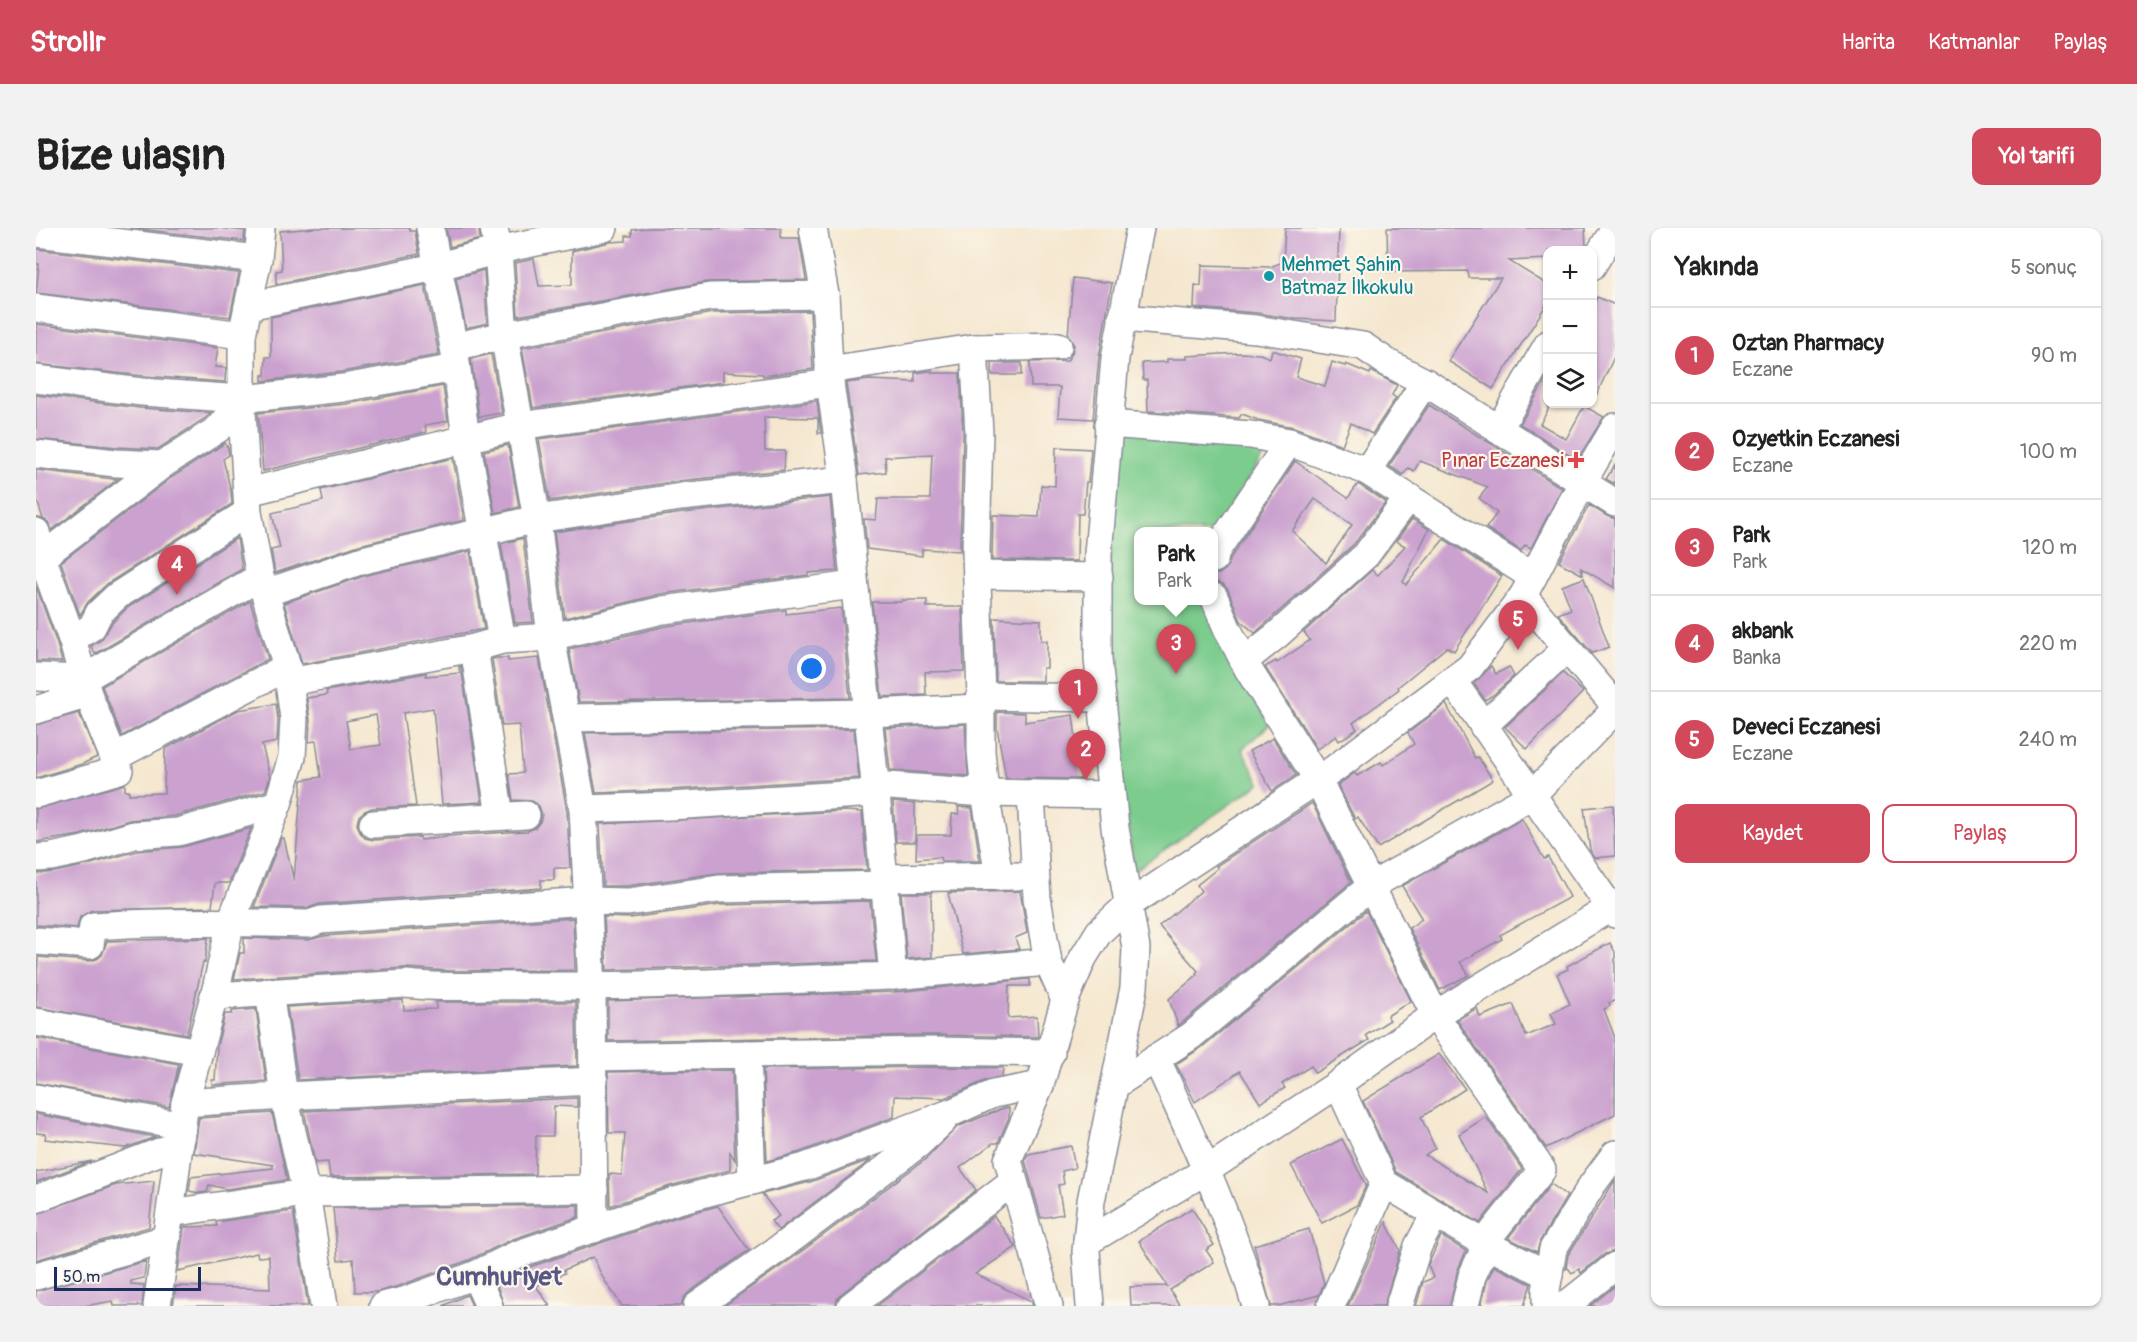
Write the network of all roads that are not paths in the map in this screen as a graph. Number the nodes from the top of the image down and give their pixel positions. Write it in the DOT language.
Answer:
graph roads {
  1 [pos="261,228"];
  2 [pos="430,228"];
  3 [pos="604,228"];
  4 [pos="813,228"];
  5 [pos="1140,228"];
  6 [pos="1615,228"];
  7 [pos="36,233"];
  8 [pos="496,239"];
  9 [pos="258,259"];
  10 [pos="1597,259"];
  11 [pos="436,267"];
  12 [pos="825,295"];
  13 [pos="248,306"];
  14 [pos="36,308"];
  15 [pos="1122,318"];
  16 [pos="242,335"];
  17 [pos="504,335"];
  18 [pos="1058,346"];
  19 [pos="974,348"];
  20 [pos="1543,353"];
  21 [pos="455,357"];
  22 [pos="829,376"];
  23 [pos="36,379"];
  24 [pos="1425,382"];
  25 [pos="242,399"];
  26 [pos="1108,424"];
  27 [pos="519,426"];
  28 [pos="1615,427"];
  29 [pos="1498,430"];
  30 [pos="466,439"];
  31 [pos="1289,442"];
  32 [pos="36,454"];
  33 [pos="162,465"];
  34 [pos="1367,471"];
  35 [pos="844,480"];
  36 [pos="1582,483"];
  37 [pos="1409,497"];
  38 [pos="248,502"];
  39 [pos="1615,503"];
  40 [pos="537,519"];
  41 [pos="482,533"];
  42 [pos="1218,548"];
  43 [pos="38,549"];
  44 [pos="977,575"];
  45 [pos="1099,577"];
  46 [pos="263,585"];
  47 [pos="854,585"];
  48 [pos="1528,586"];
  49 [pos="1218,605"];
  50 [pos="49,608"];
  51 [pos="551,637"];
  52 [pos="72,639"];
  53 [pos="502,640"];
  54 [pos="474,648"];
  55 [pos="1567,648"];
  56 [pos="1244,661"];
  57 [pos="288,674"];
  58 [pos="36,677"];
  59 [pos="1452,680"];
  60 [pos="86,687"];
  61 [pos="1102,698"];
  62 [pos="981,702"];
  63 [pos="36,710"];
  64 [pos="1615,710"];
  65 [pos="868,713"];
  66 [pos="567,718"];
  67 [pos="1483,726"];
  68 [pos="115,758"];
  69 [pos="1318,780"];
  70 [pos="876,789"];
  71 [pos="985,793"];
  72 [pos="36,794"];
  73 [pos="1031,795"];
  74 [pos="1111,795"];
  75 [pos="1532,795"];
  76 [pos="278,804"];
  77 [pos="584,808"];
  78 [pos="526,815"];
  79 [pos="500,816"];
  80 [pos="373,824"];
  81 [pos="36,858"];
  82 [pos="1035,875"];
  83 [pos="999,876"];
  84 [pos="884,881"];
  85 [pos="1371,886"];
  86 [pos="587,901"];
  87 [pos="1128,905"];
  88 [pos="1614,909"];
  89 [pos="231,921"];
  90 [pos="36,941"];
  91 [pos="1048,962"];
  92 [pos="893,976"];
  93 [pos="592,987"];
  94 [pos="269,991"];
  95 [pos="214,996"];
  96 [pos="1065,1000"];
  97 [pos="1435,1015"];
  98 [pos="36,1022"];
  99 [pos="199,1052"];
  100 [pos="1051,1053"];
  101 [pos="747,1054"];
  102 [pos="1156,1058"];
  103 [pos="593,1069"];
  104 [pos="1338,1084"];
  105 [pos="1040,1085"];
  106 [pos="1115,1085"];
  107 [pos="285,1096"];
  108 [pos="36,1098"];
  109 [pos="953,1112"];
  110 [pos="183,1124"];
  111 [pos="1615,1154"];
  112 [pos="1207,1170"];
  113 [pos="752,1181"];
  114 [pos="1012,1182"];
  115 [pos="1384,1183"];
  116 [pos="594,1189"];
  117 [pos="306,1193"];
  118 [pos="36,1199"];
  119 [pos="170,1213"];
  120 [pos="1435,1214"];
  121 [pos="594,1228"];
  122 [pos="166,1239"];
  123 [pos="1087,1242"];
  124 [pos="1487,1245"];
  125 [pos="1615,1266"];
  126 [pos="475,1275"];
  127 [pos="1549,1275"];
  128 [pos="36,1276"];
  129 [pos="397,1304"];
  130 [pos="156,1306"];
  131 [pos="324,1306"];
  132 [pos="489,1306"];
  133 [pos="697,1306"];
  134 [pos="851,1306"];
  135 [pos="1049,1306"];
  136 [pos="1090,1306"];
  137 [pos="1256,1306"];
  138 [pos="1331,1306"];
  139 [pos="1399,1306"];
  140 [pos="1465,1306"];
  141 [pos="1546,1306"];
  142 [pos="1565,1306"];
  1 -- 9 [label="street"];
  2 -- 11 [label="street"];
  3 -- 8 [label="street"];
  4 -- 12 [label="street"];
  5 -- 15 [label="street"];
  6 -- 10 [label="street"];
  7 -- 9 [label="street"];
  8 -- 11 [label="street"];
  8 -- 17 [label="street"];
  9 -- 13 [label="street"];
  11 -- 13 [label="street"];
  11 -- 21 [label="street"];
  12 -- 17 [label="street"];
  12 -- 22 [label="street"];
  13 -- 16 [label="street"];
  14 -- 16 [label="street"];
  15 -- 24 [label="street"];
  15 -- 26 [label="street"];
  16 -- 25 [label="street"];
  17 -- 21 [label="street"];
  17 -- 27 [label="street"];
  18 -- 19 [label="street"];
  19 -- 22 [label="street"];
  19 -- 44 [label="street"];
  20 -- 29 [label="street"];
  21 -- 25 [label="street"];
  21 -- 30 [label="street"];
  22 -- 27 [label="street"];
  22 -- 35 [label="street"];
  23 -- 25 [label="street"];
  24 -- 29 [label="street"];
  24 -- 34 [label="street"];
  25 -- 33 [label="street"];
  25 -- 38 [label="street"];
  26 -- 31 [label="street"];
  26 -- 45 [label="street"];
  27 -- 30 [label="street"];
  27 -- 40 [label="street"];
  28 -- 36 [label="street"];
  29 -- 36 [label="street"];
  30 -- 38 [label="street"];
  30 -- 41 [label="street"];
  31 -- 34 [label="street"];
  31 -- 42 [label="street"];
  32 -- 33 [label="street"];
  33 -- 43 [label="street"];
  34 -- 37 [label="street"];
  35 -- 40 [label="street"];
  35 -- 47 [label="street"];
  36 -- 39 [label="street"];
  36 -- 48 [label="street"];
  37 -- 48 [label="street"];
  37 -- 56 [label="street"];
  38 -- 46 [label="street"];
  38 -- 52 [label="street"];
  40 -- 41 [label="street"];
  40 -- 51 [label="street"];
  41 -- 46 [label="street"];
  41 -- 53 [label="street"];
  43 -- 50 [label="street"];
  44 -- 45 [label="street"];
  44 -- 62 [label="street"];
  45 -- 61 [label="street"];
  46 -- 57 [label="street"];
  46 -- 60 [label="street"];
  47 -- 51 [label="street"];
  47 -- 65 [label="street"];
  48 -- 55 [label="street"];
  48 -- 59 [label="street"];
  49 -- 56 [label="street"];
  50 -- 52 [label="street"];
  51 -- 53 [label="street"];
  51 -- 66 [label="street"];
  52 -- 60 [label="street"];
  53 -- 54 [label="street"];
  54 -- 57 [label="street"];
  54 -- 79 [label="street"];
  55 -- 64 [label="street"];
  55 -- 67 [label="street"];
  56 -- 69 [label="street"];
  57 -- 68 [label="street"];
  57 -- 76 [label="street"];
  58 -- 60 [label="street"];
  59 -- 67 [label="street"];
  59 -- 69 [label="street"];
  60 -- 63 [label="street"];
  60 -- 68 [label="street"];
  61 -- 62 [label="street"];
  61 -- 74 [label="street"];
  62 -- 65 [label="street"];
  62 -- 71 [label="street"];
  64 -- 75 [label="street"];
  65 -- 66 [label="street"];
  65 -- 70 [label="street"];
  66 -- 77 [label="street"];
  67 -- 75 [label="street"];
  68 -- 72 [label="street"];
  69 -- 85 [label="street"];
  69 -- 87 [label="street"];
  70 -- 71 [label="street"];
  70 -- 77 [label="street"];
  70 -- 84 [label="street"];
  71 -- 73 [label="street"];
  71 -- 83 [label="street"];
  73 -- 74 [label="street"];
  73 -- 82 [label="street"];
  74 -- 87 [label="street"];
  75 -- 85 [label="street"];
  75 -- 88 [label="street"];
  76 -- 81 [label="street"];
  76 -- 89 [label="street"];
  77 -- 86 [label="street"];
  78 -- 79 [label="street"];
  79 -- 80 [label="street"];
  82 -- 83 [label="street"];
  82 -- 91 [label="street"];
  83 -- 84 [label="street"];
  84 -- 86 [label="street"];
  84 -- 92 [label="street"];
  85 -- 97 [label="street"];
  85 -- 102 [label="street"];
  86 -- 89 [label="street"];
  86 -- 93 [label="street"];
  87 -- 96 [label="street"];
  87 -- 106 [label="street"];
  88 -- 97 [label="street"];
  89 -- 90 [label="street"];
  89 -- 95 [label="street"];
  91 -- 92 [label="street"];
  91 -- 96 [label="street"];
  92 -- 93 [label="street"];
  93 -- 94 [label="street"];
  93 -- 103 [label="street"];
  94 -- 95 [label="street"];
  94 -- 107 [label="street"];
  95 -- 99 [label="street"];
  96 -- 100 [label="street"];
  97 -- 104 [label="street"];
  97 -- 124 [label="street"];
  98 -- 99 [label="street"];
  99 -- 110 [label="street"];
  100 -- 101 [label="street"];
  100 -- 105 [label="street"];
  101 -- 103 [label="street"];
  101 -- 113 [label="street"];
  102 -- 106 [label="street"];
  102 -- 112 [label="street"];
  103 -- 107 [label="street"];
  103 -- 116 [label="street"];
  104 -- 112 [label="street"];
  104 -- 115 [label="street"];
  105 -- 109 [label="street"];
  105 -- 114 [label="street"];
  106 -- 123 [label="street"];
  107 -- 110 [label="street"];
  107 -- 117 [label="street"];
  108 -- 110 [label="street"];
  109 -- 113 [label="street"];
  109 -- 133 [label="street"];
  110 -- 118 [label="street"];
  110 -- 119 [label="street"];
  111 -- 127 [label="street"];
  112 -- 123 [label="street"];
  112 -- 137 [label="street"];
  113 -- 121 [label="street"];
  114 -- 134 [label="street"];
  114 -- 135 [label="street"];
  115 -- 120 [label="street"];
  115 -- 138 [label="street"];
  116 -- 117 [label="street"];
  116 -- 121 [label="street"];
  117 -- 119 [label="street"];
  117 -- 131 [label="street"];
  119 -- 122 [label="street"];
  120 -- 124 [label="street"];
  120 -- 139 [label="street"];
  121 -- 126 [label="street"];
  122 -- 128 [label="street"];
  122 -- 130 [label="street"];
  123 -- 136 [label="street"];
  124 -- 127 [label="street"];
  124 -- 140 [label="street"];
  125 -- 142 [label="street"];
  126 -- 129 [label="street"];
  126 -- 132 [label="street"];
  127 -- 141 [label="street"];
}
